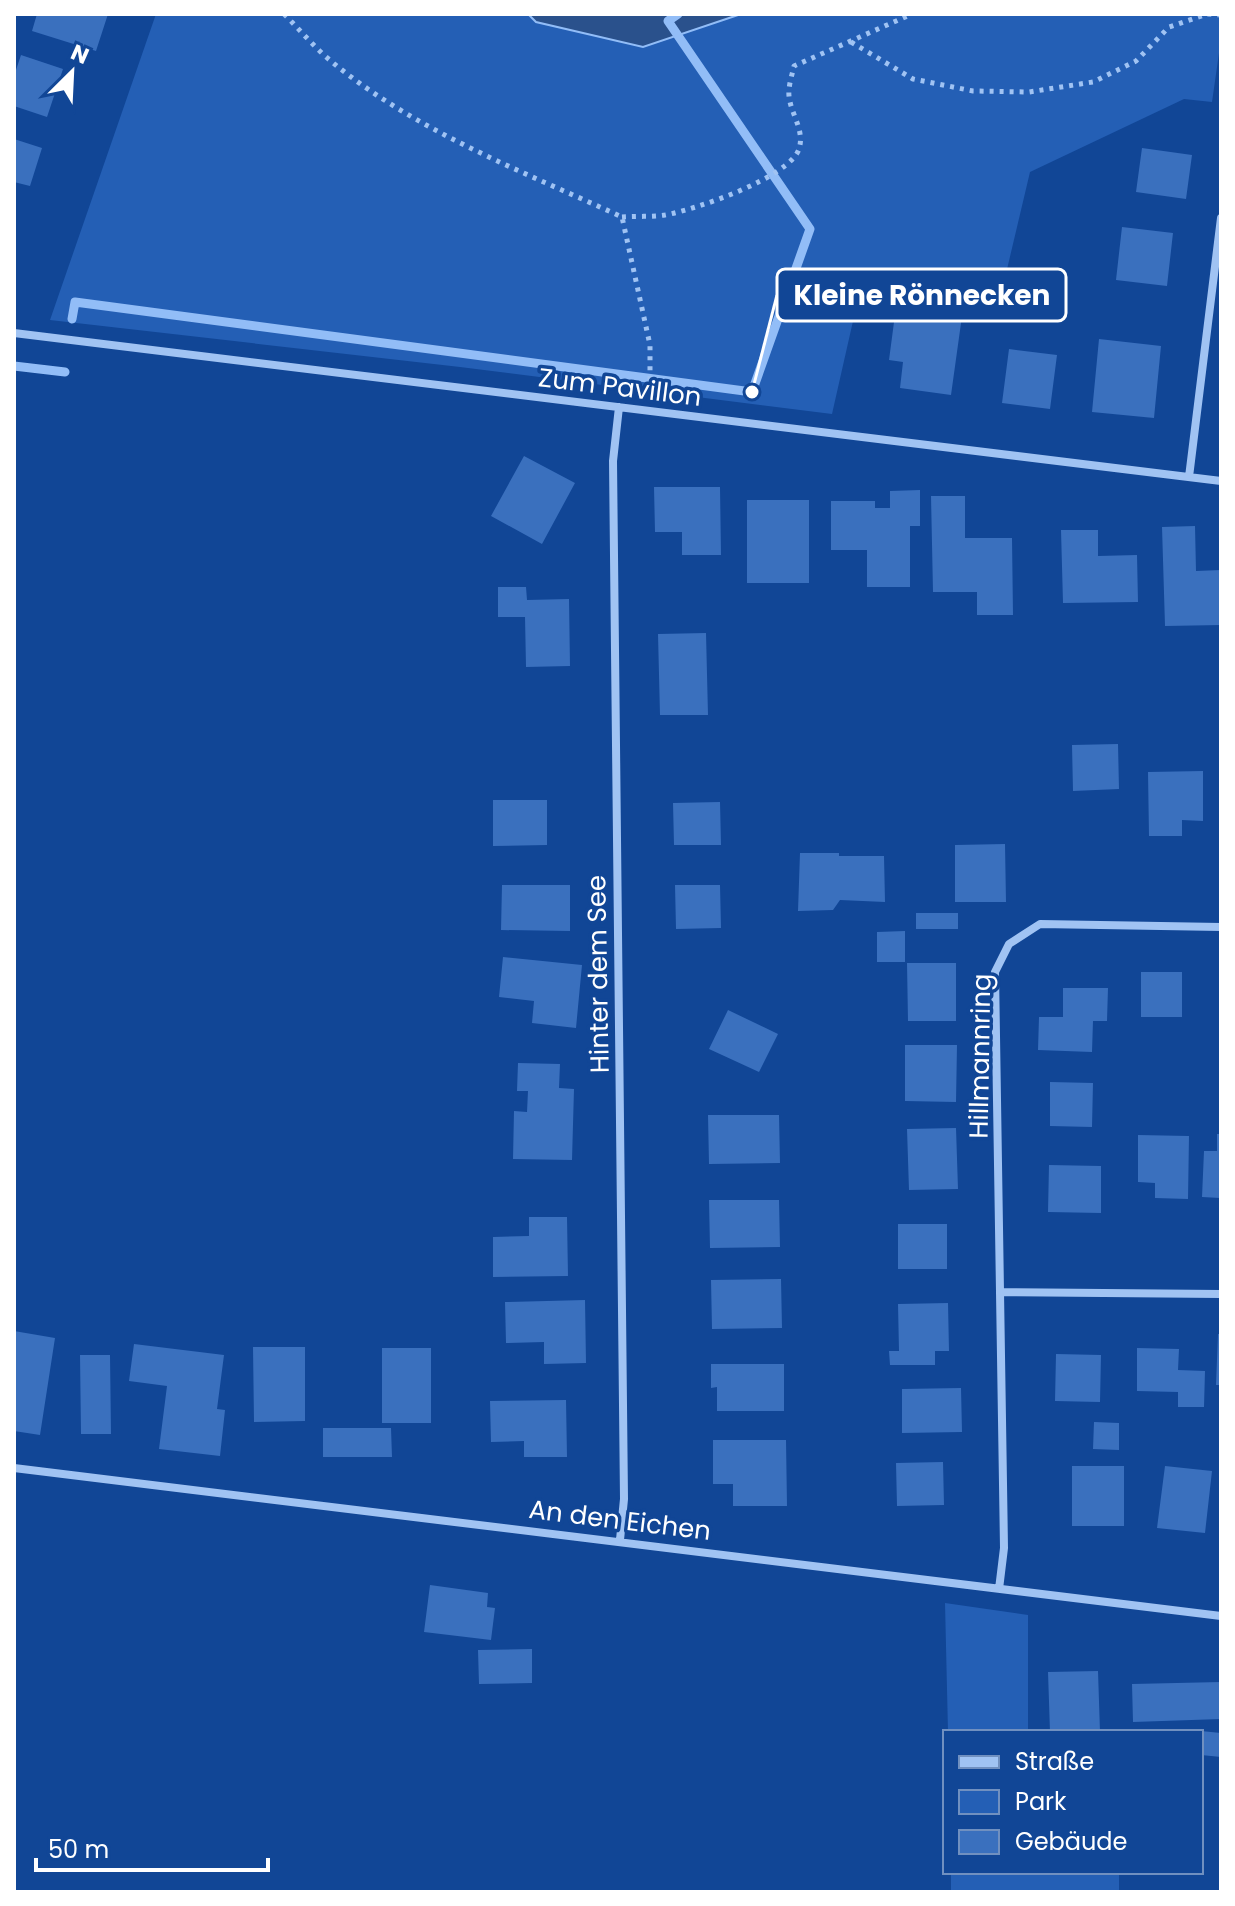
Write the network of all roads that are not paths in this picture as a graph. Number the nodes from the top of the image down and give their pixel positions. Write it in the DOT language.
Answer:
graph roads {
  1 [pos="1221,218"];
  2 [pos="14,333"];
  3 [pos="619,407"];
  4 [pos="1189,477"];
  5 [pos="1221,481"];
  6 [pos="1221,927"];
  7 [pos="1001,1292"];
  8 [pos="1221,1294"];
  9 [pos="14,1468"];
  10 [pos="620,1540"];
  11 [pos="999,1589"];
  12 [pos="1221,1616"];
  1 -- 4 [label="street"];
  2 -- 3 [label="street, Zum Pavillon"];
  3 -- 4 [label="street, Zum Pavillon"];
  3 -- 10 [label="street, Hinter dem See"];
  4 -- 5 [label="street, Zum Pavillon"];
  6 -- 7 [label="street, Hillmannring"];
  7 -- 8 [label="street"];
  7 -- 11 [label="street, Hillmannring"];
  9 -- 10 [label="street, An den Eichen"];
  10 -- 11 [label="street, An den Eichen"];
  11 -- 12 [label="street, An den Eichen"];
}
